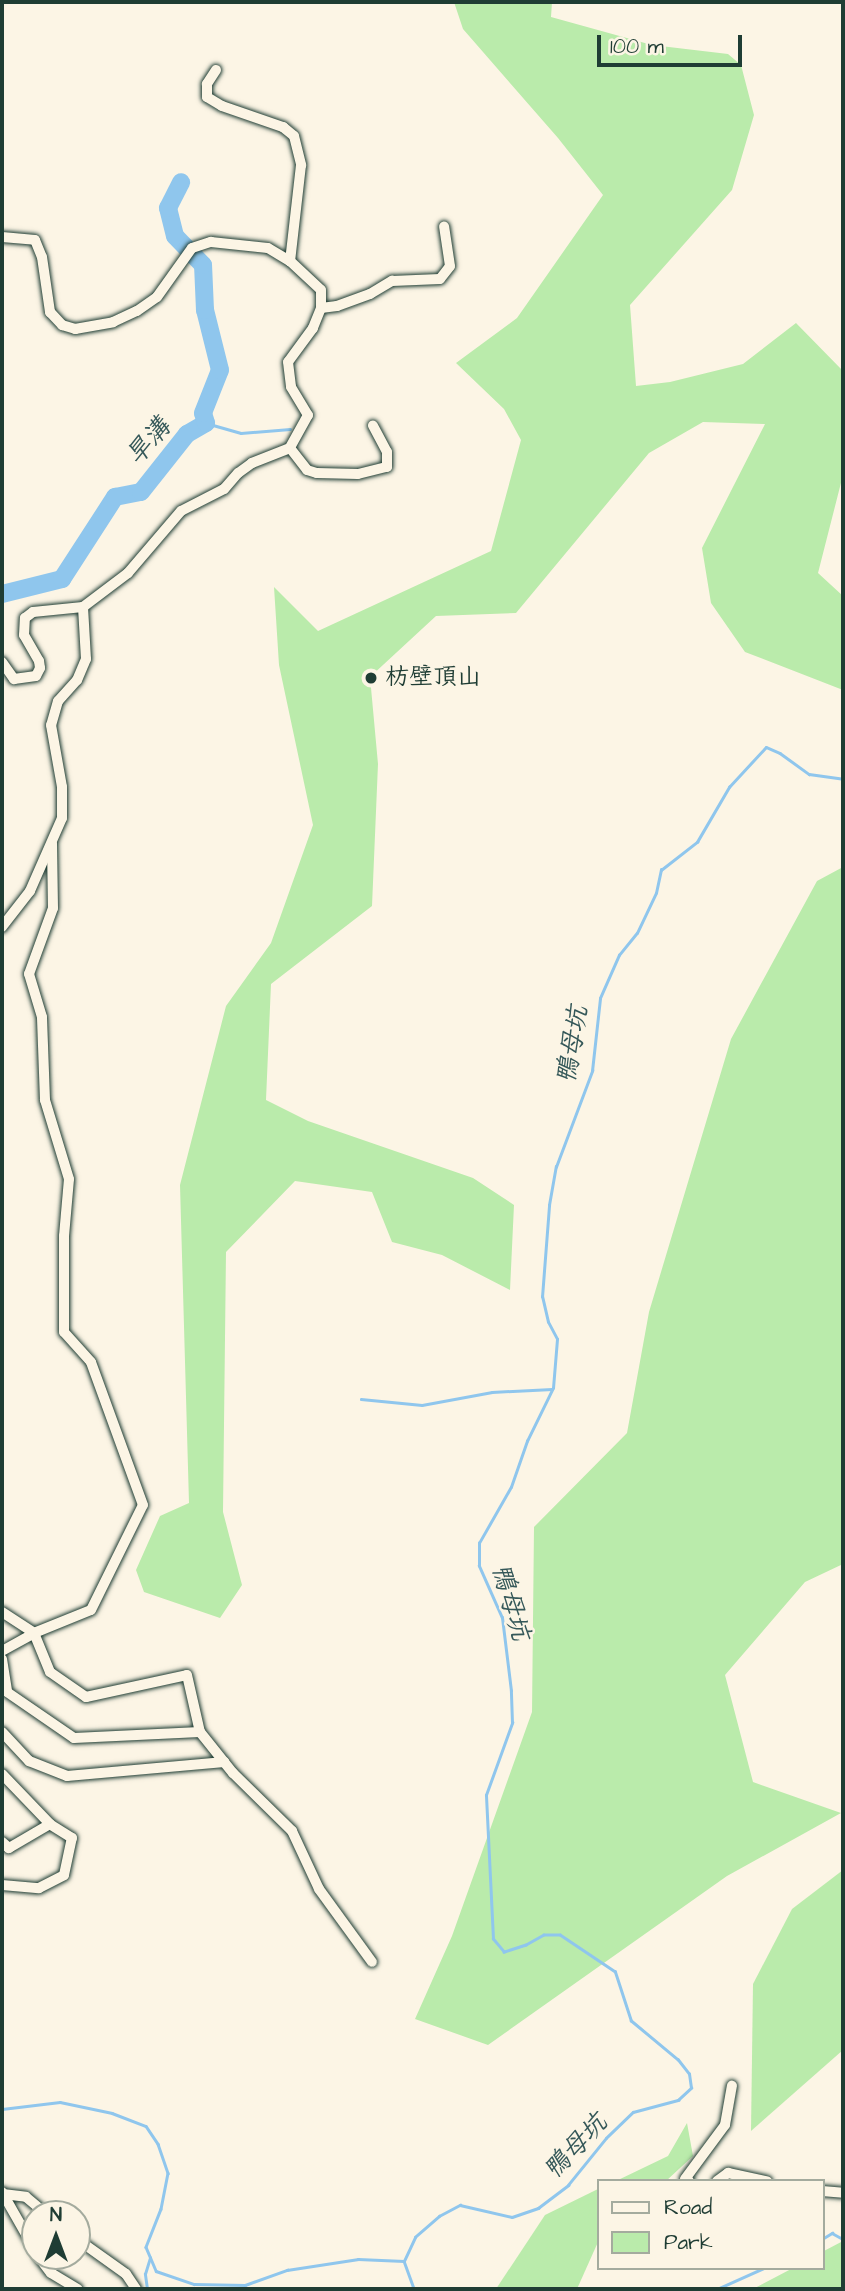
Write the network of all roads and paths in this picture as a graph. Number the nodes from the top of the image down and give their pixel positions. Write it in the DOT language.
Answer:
graph roads {
  1 [pos="216,70"];
  2 [pos="444,226"];
  3 [pos="2,237"];
  4 [pos="290,261"];
  5 [pos="321,308"];
  6 [pos="373,426"];
  7 [pos="290,448"];
  8 [pos="83,607"];
  9 [pos="2,662"];
  10 [pos="52,839"];
  11 [pos="2,928"];
  12 [pos="2,1612"];
  13 [pos="34,1633"];
  14 [pos="2,1651"];
  15 [pos="2,1659"];
  16 [pos="2,1732"];
  17 [pos="200,1732"];
  18 [pos="225,1762"];
  19 [pos="2,1774"];
  20 [pos="50,1824"];
  21 [pos="2,1842"];
  22 [pos="2,1885"];
  23 [pos="372,1962"];
  24 [pos="732,2086"];
  25 [pos="685,2179"];
  26 [pos="720,2179"];
  27 [pos="756,2179"];
  28 [pos="824,2191"];
  29 [pos="2,2193"];
  30 [pos="843,2193"];
  31 [pos="30,2200"];
  32 [pos="21,2226"];
  33 [pos="91,2249"];
  34 [pos="49,2270"];
  35 [pos="78,2289"];
  36 [pos="136,2289"];
  1 -- 4 [label="street"];
  2 -- 5 [label="street"];
  3 -- 4 [label="street"];
  4 -- 5 [label="street"];
  5 -- 7 [label="street"];
  6 -- 7 [label="street"];
  7 -- 8 [label="street"];
  8 -- 9 [label="street"];
  8 -- 10 [label="street"];
  10 -- 11 [label="street"];
  10 -- 13 [label="street"];
  12 -- 13 [label="street"];
  13 -- 14 [label="street"];
  13 -- 17 [label="street"];
  15 -- 17 [label="street"];
  16 -- 18 [label="street"];
  17 -- 18 [label="street"];
  18 -- 23 [label="street"];
  19 -- 20 [label="street"];
  20 -- 21 [label="street"];
  20 -- 22 [label="street"];
  24 -- 25 [label="street"];
  26 -- 27 [label="street"];
  28 -- 30 [label="street"];
  29 -- 31 [label="street"];
  29 -- 32 [label="street"];
  33 -- 36 [label="street"];
  34 -- 35 [label="street"];
}
